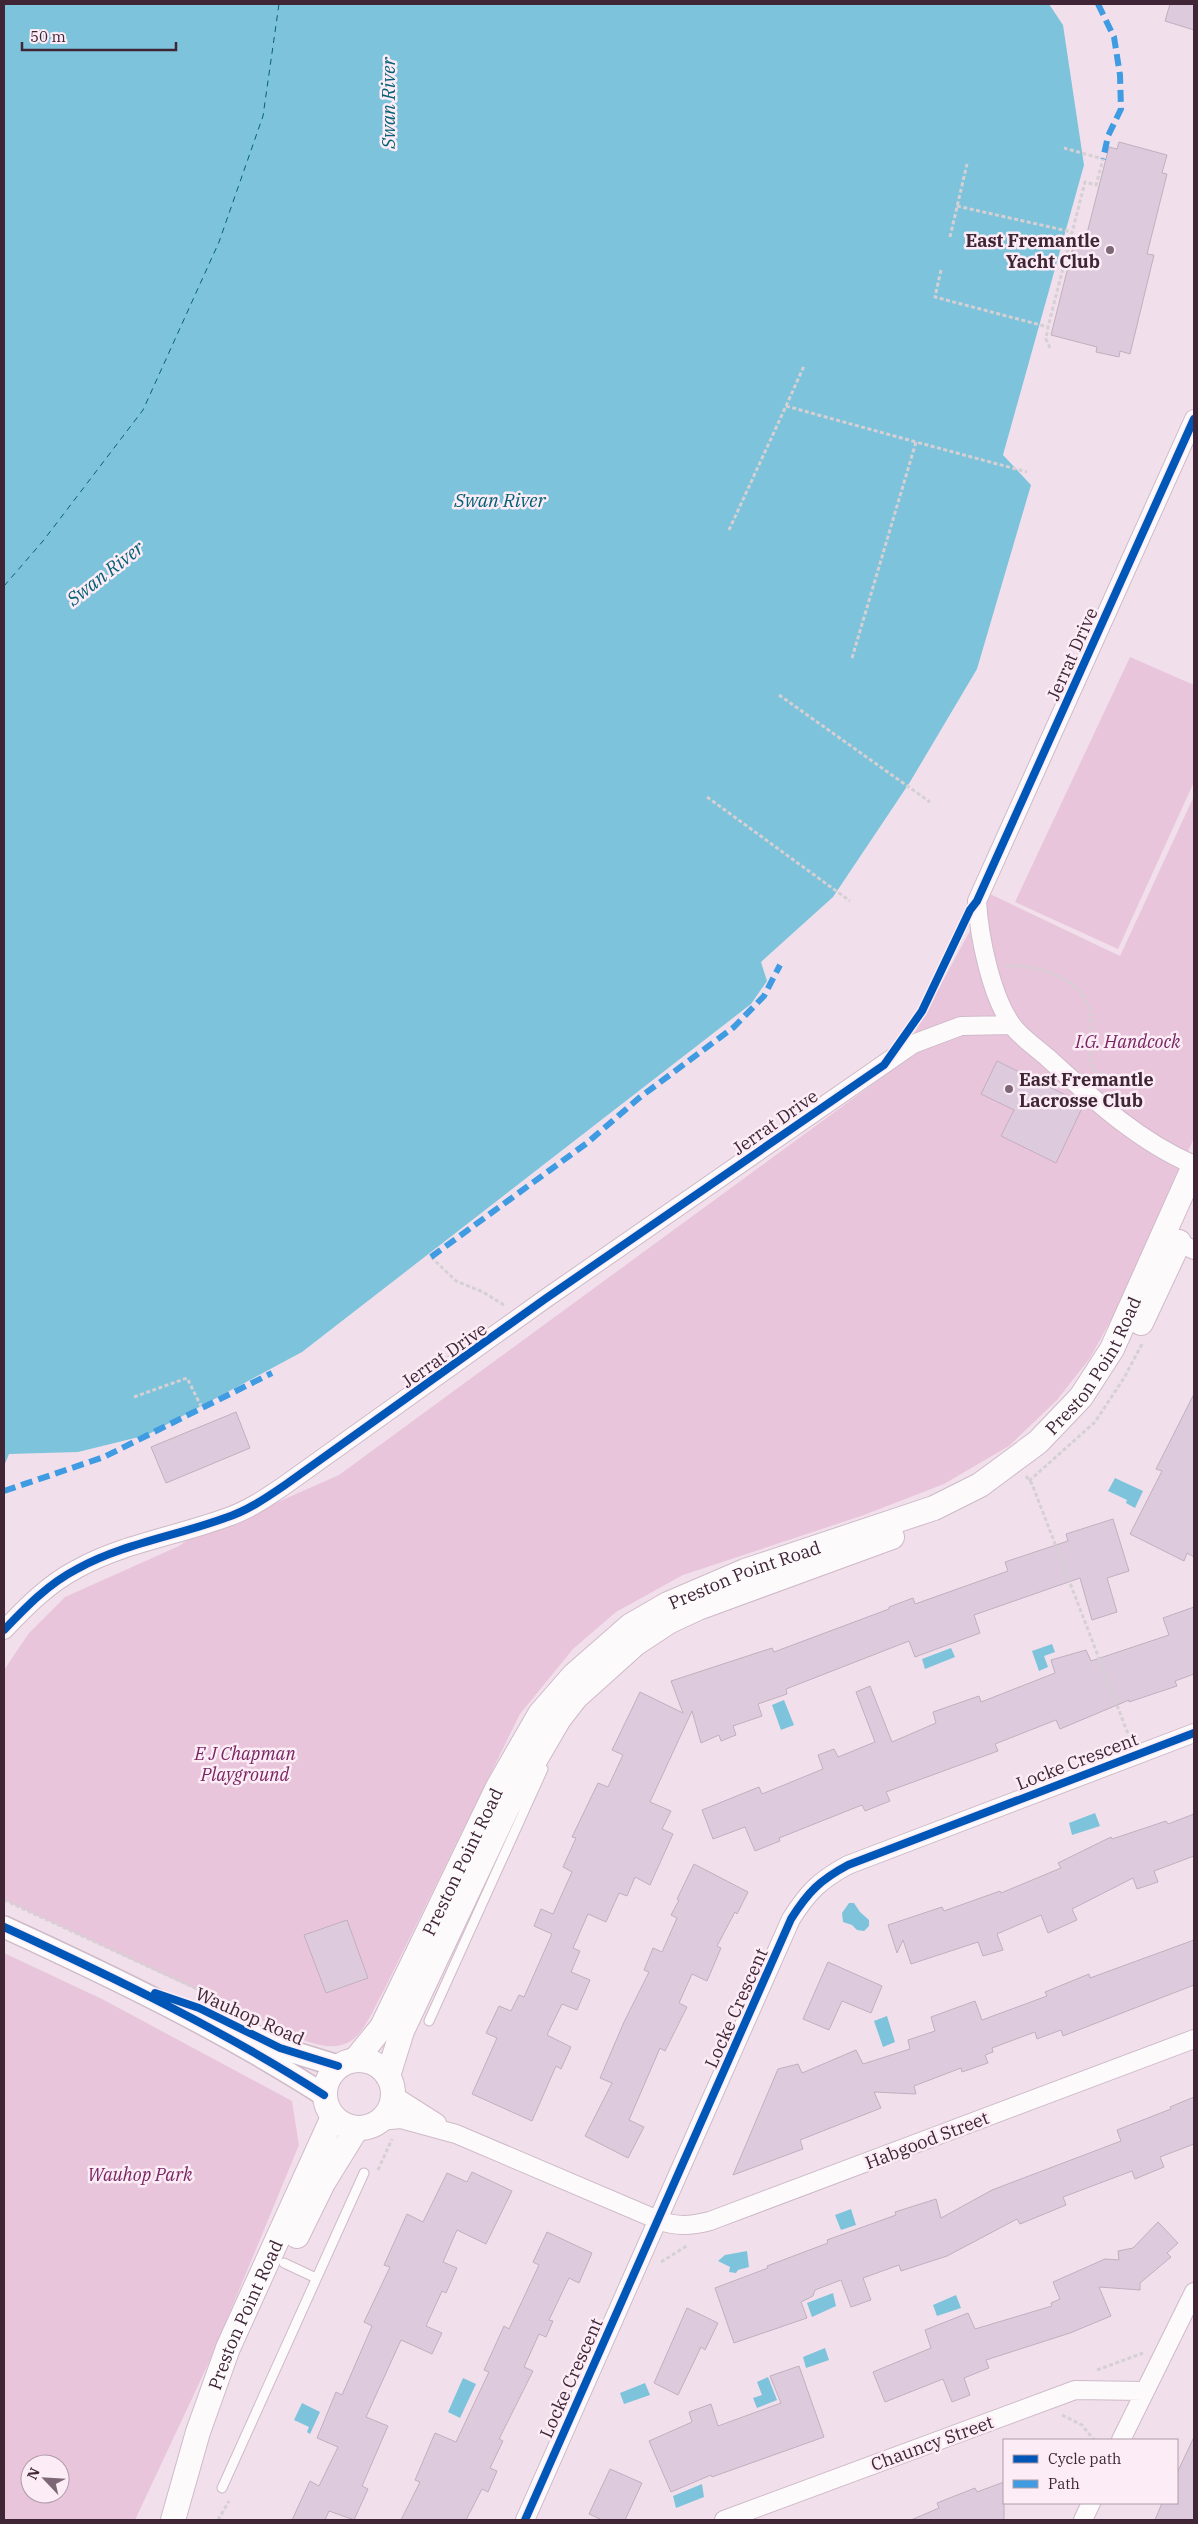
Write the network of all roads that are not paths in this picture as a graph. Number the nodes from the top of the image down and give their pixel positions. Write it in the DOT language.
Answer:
graph roads {
  1 [pos="1194,419"];
  2 [pos="1012,1025"];
  3 [pos="1194,1166"];
  4 [pos="1194,1207"];
  5 [pos="1179,1243"];
  6 [pos="4,1630"];
  7 [pos="1194,1733"];
  8 [pos="543,1769"];
  9 [pos="4,1927"];
  10 [pos="460,1930"];
  11 [pos="122,1981"];
  12 [pos="429,2020"];
  13 [pos="1194,2040"];
  14 [pos="347,2063"];
  15 [pos="391,2086"];
  16 [pos="324,2095"];
  17 [pos="333,2117"];
  18 [pos="368,2125"];
  19 [pos="456,2134"];
  20 [pos="364,2174"];
  21 [pos="658,2220"];
  22 [pos="284,2263"];
  23 [pos="316,2278"];
  24 [pos="1194,2292"];
  25 [pos="1144,2391"];
  26 [pos="1121,2439"];
  27 [pos="222,2488"];
  28 [pos="1091,2504"];
  29 [pos="173,2520"];
  30 [pos="189,2520"];
  31 [pos="525,2520"];
  32 [pos="724,2520"];
  33 [pos="1083,2520"];
  1 -- 2 [label="street, Jerrat Drive"];
  2 -- 3 [label="street, Jerrat Drive"];
  2 -- 6 [label="street, Jerrat Drive"];
  3 -- 5 [label="main road, Preston Point Road"];
  4 -- 5 [label="main road, Preston Point Road"];
  5 -- 10 [label="main road, Preston Point Road"];
  5 -- 14 [label="main road, Preston Point Road"];
  7 -- 21 [label="street, Locke Crescent"];
  8 -- 10 [label="lane"];
  9 -- 11 [label="street, Wauhop Road"];
  10 -- 12 [label="lane"];
  10 -- 15 [label="main road, Preston Point Road"];
  11 -- 14 [label="street, Wauhop Road"];
  11 -- 16 [label="street, Wauhop Road"];
  13 -- 21 [label="street, Habgood Street"];
  14 -- 15 [label="main road"];
  14 -- 16 [label="main road"];
  15 -- 18 [label="main road"];
  15 -- 19 [label="street"];
  16 -- 17 [label="main road"];
  17 -- 18 [label="main road"];
  17 -- 29 [label="main road, Preston Point Road"];
  18 -- 19 [label="street"];
  18 -- 22 [label="main road, Preston Point Road"];
  19 -- 21 [label="street"];
  20 -- 23 [label="lane"];
  21 -- 31 [label="street, Locke Crescent"];
  22 -- 23 [label="lane"];
  22 -- 30 [label="main road, Preston Point Road"];
  23 -- 27 [label="lane"];
  24 -- 25 [label="street"];
  25 -- 26 [label="street"];
  25 -- 32 [label="street, Chauncy Street"];
  28 -- 33 [label="street"];
}
